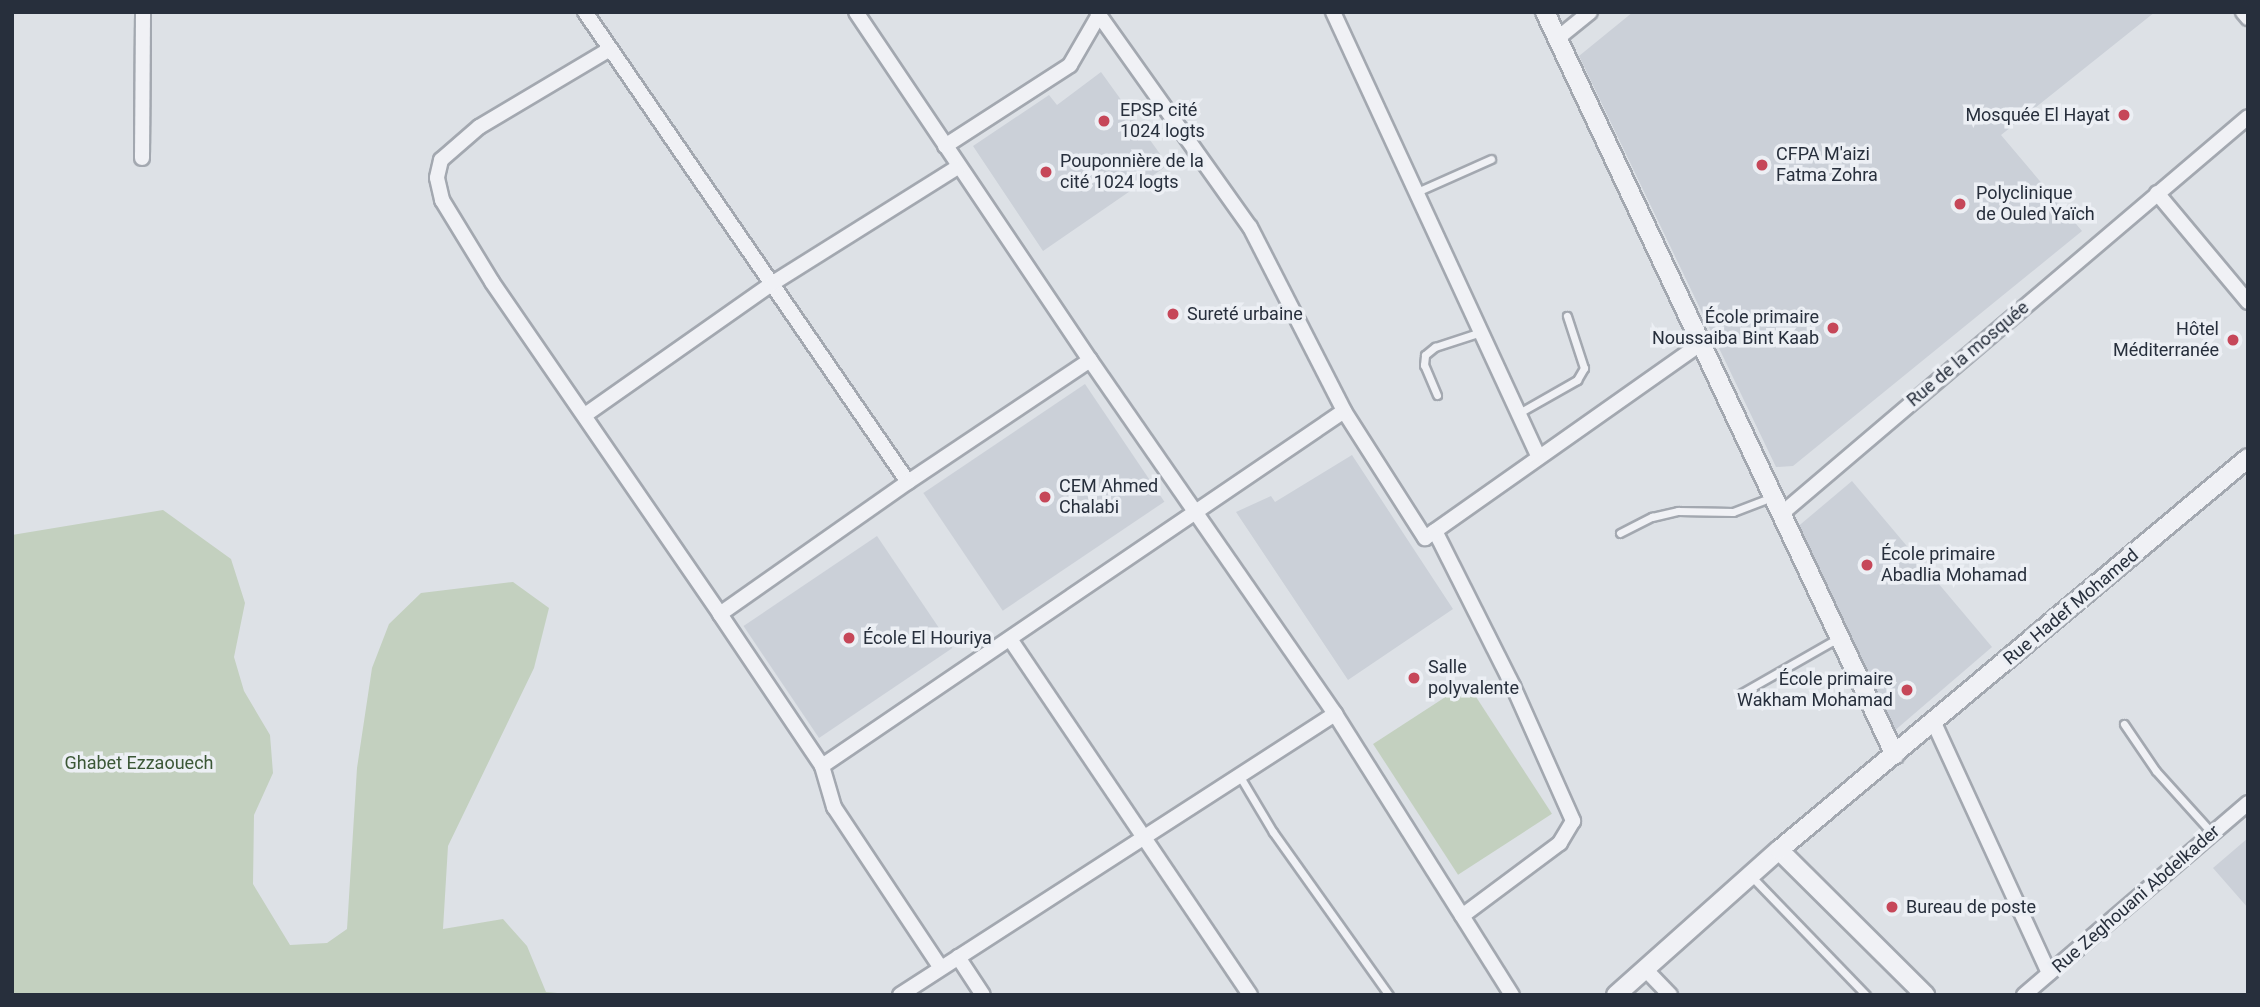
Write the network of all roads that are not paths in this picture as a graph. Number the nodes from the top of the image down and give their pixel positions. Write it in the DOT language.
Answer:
graph roads {
  1 [pos="143,12"];
  2 [pos="585,12"];
  3 [pos="856,12"];
  4 [pos="1332,12"];
  5 [pos="1545,12"];
  6 [pos="1590,12"];
  7 [pos="2243,12"];
  8 [pos="1098,14"];
  9 [pos="2248,18"];
  10 [pos="1558,38"];
  11 [pos="610,49"];
  12 [pos="2248,117"];
  13 [pos="945,146"];
  14 [pos="142,158"];
  15 [pos="1491,159"];
  16 [pos="958,167"];
  17 [pos="1416,192"];
  18 [pos="2157,192"];
  19 [pos="773,283"];
  20 [pos="2248,302"];
  21 [pos="1567,317"];
  22 [pos="1481,332"];
  23 [pos="1701,343"];
  24 [pos="1090,360"];
  25 [pos="1437,395"];
  26 [pos="1344,411"];
  27 [pos="1519,413"];
  28 [pos="585,415"];
  29 [pos="1539,457"];
  30 [pos="2248,458"];
  31 [pos="908,482"];
  32 [pos="1772,497"];
  33 [pos="1197,512"];
  34 [pos="1780,515"];
  35 [pos="1435,531"];
  36 [pos="1620,533"];
  37 [pos="720,614"];
  38 [pos="1839,638"];
  39 [pos="1010,639"];
  40 [pos="1740,694"];
  41 [pos="1335,714"];
  42 [pos="1934,723"];
  43 [pos="2124,724"];
  44 [pos="1895,755"];
  45 [pos="821,766"];
  46 [pos="1239,775"];
  47 [pos="2248,803"];
  48 [pos="2213,833"];
  49 [pos="1143,836"];
  50 [pos="1779,850"];
  51 [pos="1751,875"];
  52 [pos="1462,916"];
  53 [pos="958,957"];
  54 [pos="941,968"];
  55 [pos="1645,969"];
  56 [pos="2049,974"];
  57 [pos="900,995"];
  58 [pos="983,995"];
  59 [pos="1250,995"];
  60 [pos="1389,995"];
  61 [pos="1512,995"];
  62 [pos="1616,995"];
  63 [pos="1670,995"];
  64 [pos="1866,995"];
  65 [pos="1925,995"];
  66 [pos="2024,995"];
  1 -- 14 [label="street"];
  2 -- 11 [label="street"];
  3 -- 13 [label="street"];
  4 -- 17 [label="street"];
  5 -- 10 [label="street"];
  6 -- 10 [label="street"];
  7 -- 9 [label="street"];
  8 -- 13 [label="street"];
  8 -- 26 [label="street"];
  10 -- 23 [label="street"];
  11 -- 19 [label="street"];
  11 -- 28 [label="street"];
  12 -- 18 [label="street"];
  13 -- 16 [label="street"];
  15 -- 17 [label="lane"];
  16 -- 19 [label="street"];
  16 -- 24 [label="street"];
  17 -- 22 [label="street"];
  18 -- 20 [label="street"];
  18 -- 34 [label="street, Rue de la mosquée"];
  19 -- 28 [label="street"];
  19 -- 31 [label="street"];
  21 -- 27 [label="lane"];
  22 -- 25 [label="lane"];
  22 -- 27 [label="street"];
  23 -- 29 [label="street"];
  23 -- 32 [label="street"];
  24 -- 31 [label="street"];
  24 -- 33 [label="street"];
  26 -- 33 [label="street"];
  26 -- 35 [label="street"];
  27 -- 29 [label="street"];
  28 -- 37 [label="street"];
  29 -- 35 [label="street"];
  30 -- 42 [label="street, Rue Hadef Mohamed"];
  31 -- 37 [label="street"];
  32 -- 34 [label="street"];
  32 -- 36 [label="lane"];
  33 -- 39 [label="street"];
  33 -- 41 [label="street"];
  34 -- 38 [label="street"];
  35 -- 52 [label="street"];
  37 -- 45 [label="street"];
  38 -- 40 [label="lane"];
  38 -- 44 [label="street"];
  39 -- 45 [label="street"];
  39 -- 49 [label="street"];
  41 -- 46 [label="street"];
  41 -- 52 [label="street"];
  42 -- 44 [label="street, Rue Hadef Mohamed"];
  42 -- 56 [label="street"];
  43 -- 48 [label="lane"];
  44 -- 50 [label="street, Rue Hadef Mohamed"];
  45 -- 54 [label="street"];
  46 -- 49 [label="street"];
  46 -- 60 [label="lane"];
  47 -- 48 [label="street, Rue Zeghouani Abdelkader"];
  48 -- 56 [label="street, Rue Zeghouani Abdelkader"];
  49 -- 53 [label="street"];
  49 -- 59 [label="street"];
  50 -- 51 [label="street, Rue Hadef Mohamed"];
  50 -- 65 [label="street"];
  51 -- 55 [label="street, Rue Hadef Mohamed"];
  51 -- 64 [label="lane"];
  52 -- 61 [label="street"];
  53 -- 54 [label="street"];
  53 -- 58 [label="street"];
  54 -- 57 [label="street"];
  55 -- 62 [label="street, Rue Hadef Mohamed"];
  55 -- 63 [label="street"];
  56 -- 66 [label="street, Rue Zeghouani Abdelkader"];
}
